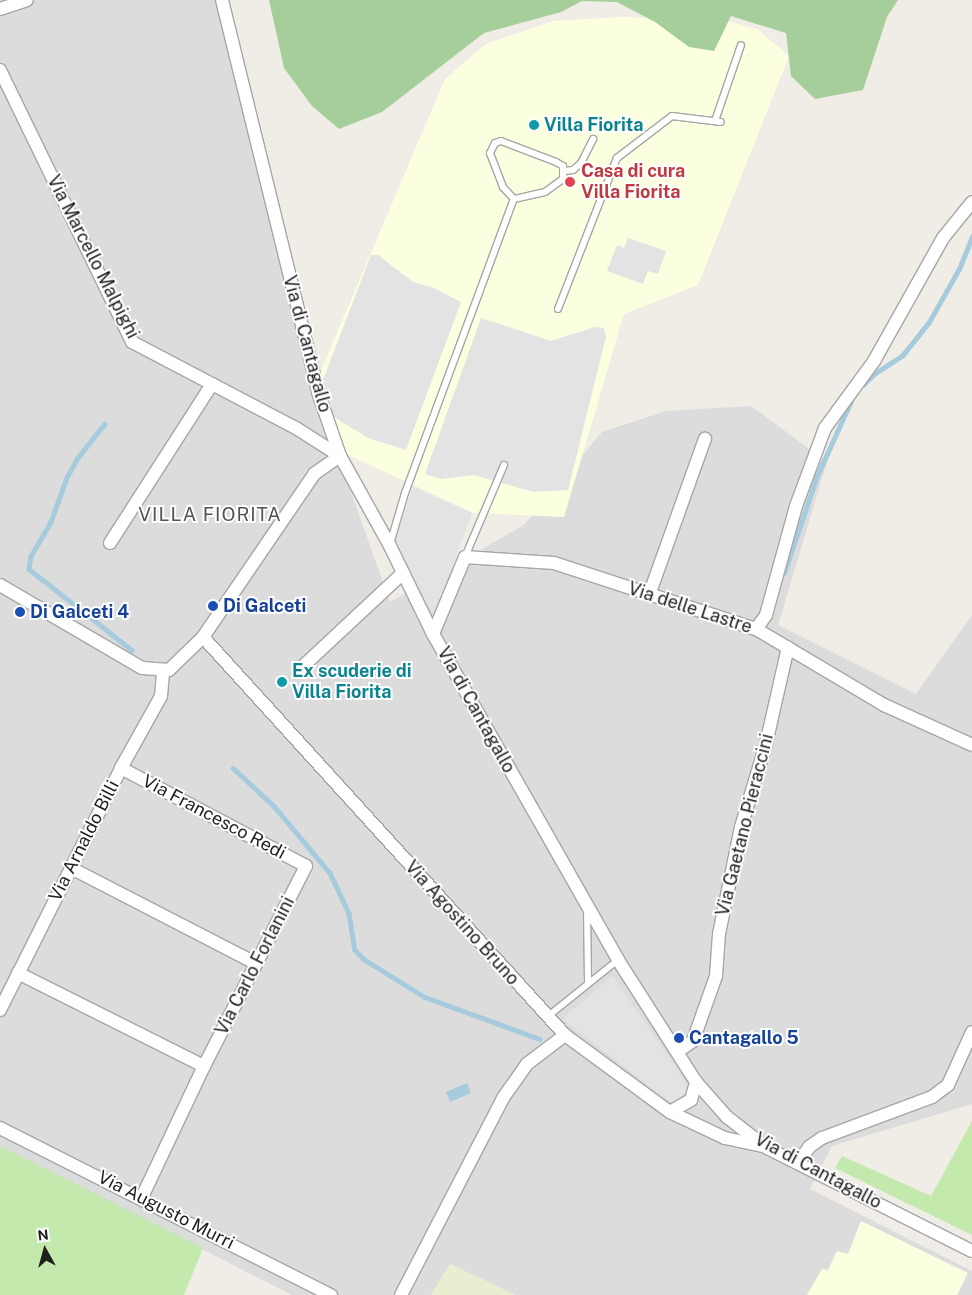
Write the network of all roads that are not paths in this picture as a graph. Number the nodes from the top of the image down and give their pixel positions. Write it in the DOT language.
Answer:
graph roads {
  1 [pos="27,0"];
  2 [pos="222,0"];
  3 [pos="0,9"];
  4 [pos="741,44"];
  5 [pos="0,70"];
  6 [pos="593,139"];
  7 [pos="564,171"];
  8 [pos="514,199"];
  9 [pos="972,202"];
  10 [pos="558,309"];
  11 [pos="212,384"];
  12 [pos="705,439"];
  13 [pos="340,456"];
  14 [pos="504,465"];
  15 [pos="110,544"];
  16 [pos="390,546"];
  17 [pos="465,557"];
  18 [pos="403,573"];
  19 [pos="0,585"];
  20 [pos="649,596"];
  21 [pos="756,629"];
  22 [pos="433,634"];
  23 [pos="203,636"];
  24 [pos="788,647"];
  25 [pos="300,670"];
  26 [pos="163,671"];
  27 [pos="972,744"];
  28 [pos="121,768"];
  29 [pos="306,866"];
  30 [pos="71,868"];
  31 [pos="587,907"];
  32 [pos="618,960"];
  33 [pos="256,963"];
  34 [pos="18,973"];
  35 [pos="588,983"];
  36 [pos="0,1010"];
  37 [pos="547,1017"];
  38 [pos="972,1032"];
  39 [pos="565,1035"];
  40 [pos="677,1052"];
  41 [pos="204,1066"];
  42 [pos="696,1082"];
  43 [pos="670,1112"];
  44 [pos="0,1128"];
  45 [pos="767,1148"];
  46 [pos="798,1163"];
  47 [pos="142,1198"];
  48 [pos="972,1251"];
  49 [pos="332,1295"];
  50 [pos="401,1295"];
  1 -- 3 [label="street"];
  2 -- 13 [label="street, Via di Cantagallo"];
  4 -- 10 [label="lane"];
  5 -- 11 [label="street, Via Marcello Malpighi"];
  6 -- 7 [label="lane"];
  7 -- 8 [label="lane"];
  7 -- 8 [label="lane"];
  8 -- 16 [label="lane"];
  9 -- 21 [label="street"];
  11 -- 13 [label="street, Via Marcello Malpighi"];
  11 -- 15 [label="street"];
  12 -- 20 [label="street"];
  13 -- 16 [label="street, Via di Cantagallo"];
  13 -- 23 [label="street"];
  14 -- 17 [label="lane"];
  16 -- 18 [label="street, Via di Cantagallo"];
  17 -- 20 [label="street, Via delle Lastre"];
  17 -- 22 [label="street"];
  18 -- 22 [label="street, Via di Cantagallo"];
  18 -- 25 [label="street"];
  19 -- 26 [label="street"];
  20 -- 21 [label="street, Via delle Lastre"];
  21 -- 24 [label="street, Via delle Lastre"];
  22 -- 31 [label="street, Via di Cantagallo"];
  23 -- 26 [label="street"];
  23 -- 37 [label="street, Via Agostino Bruno"];
  24 -- 27 [label="street, Via delle Lastre"];
  24 -- 40 [label="street, Via Gaetano Pieraccini"];
  26 -- 28 [label="street, Via Arnaldo Billi"];
  28 -- 29 [label="street, Via Francesco Redi"];
  28 -- 30 [label="street, Via Arnaldo Billi"];
  29 -- 33 [label="street, Via Carlo Forlanini"];
  30 -- 33 [label="street"];
  30 -- 34 [label="street, Via Arnaldo Billi"];
  31 -- 32 [label="street, Via di Cantagallo"];
  31 -- 35 [label="lane"];
  32 -- 35 [label="lane"];
  32 -- 40 [label="street, Via di Cantagallo"];
  33 -- 41 [label="street, Via Carlo Forlanini"];
  34 -- 36 [label="street, Via Arnaldo Billi"];
  34 -- 41 [label="street"];
  35 -- 37 [label="lane"];
  37 -- 39 [label="street, Via Agostino Bruno"];
  38 -- 46 [label="street"];
  39 -- 43 [label="street, Via Agostino Bruno"];
  39 -- 50 [label="street"];
  40 -- 42 [label="street, Via di Cantagallo"];
  41 -- 47 [label="street, Via Carlo Forlanini"];
  42 -- 43 [label="street"];
  42 -- 45 [label="street, Via di Cantagallo"];
  43 -- 45 [label="street, Via Agostino Bruno"];
  44 -- 47 [label="street, Via Augusto Murri"];
  45 -- 46 [label="street, Via di Cantagallo"];
  46 -- 48 [label="street, Via di Cantagallo"];
  47 -- 49 [label="street, Via Augusto Murri"];
}
